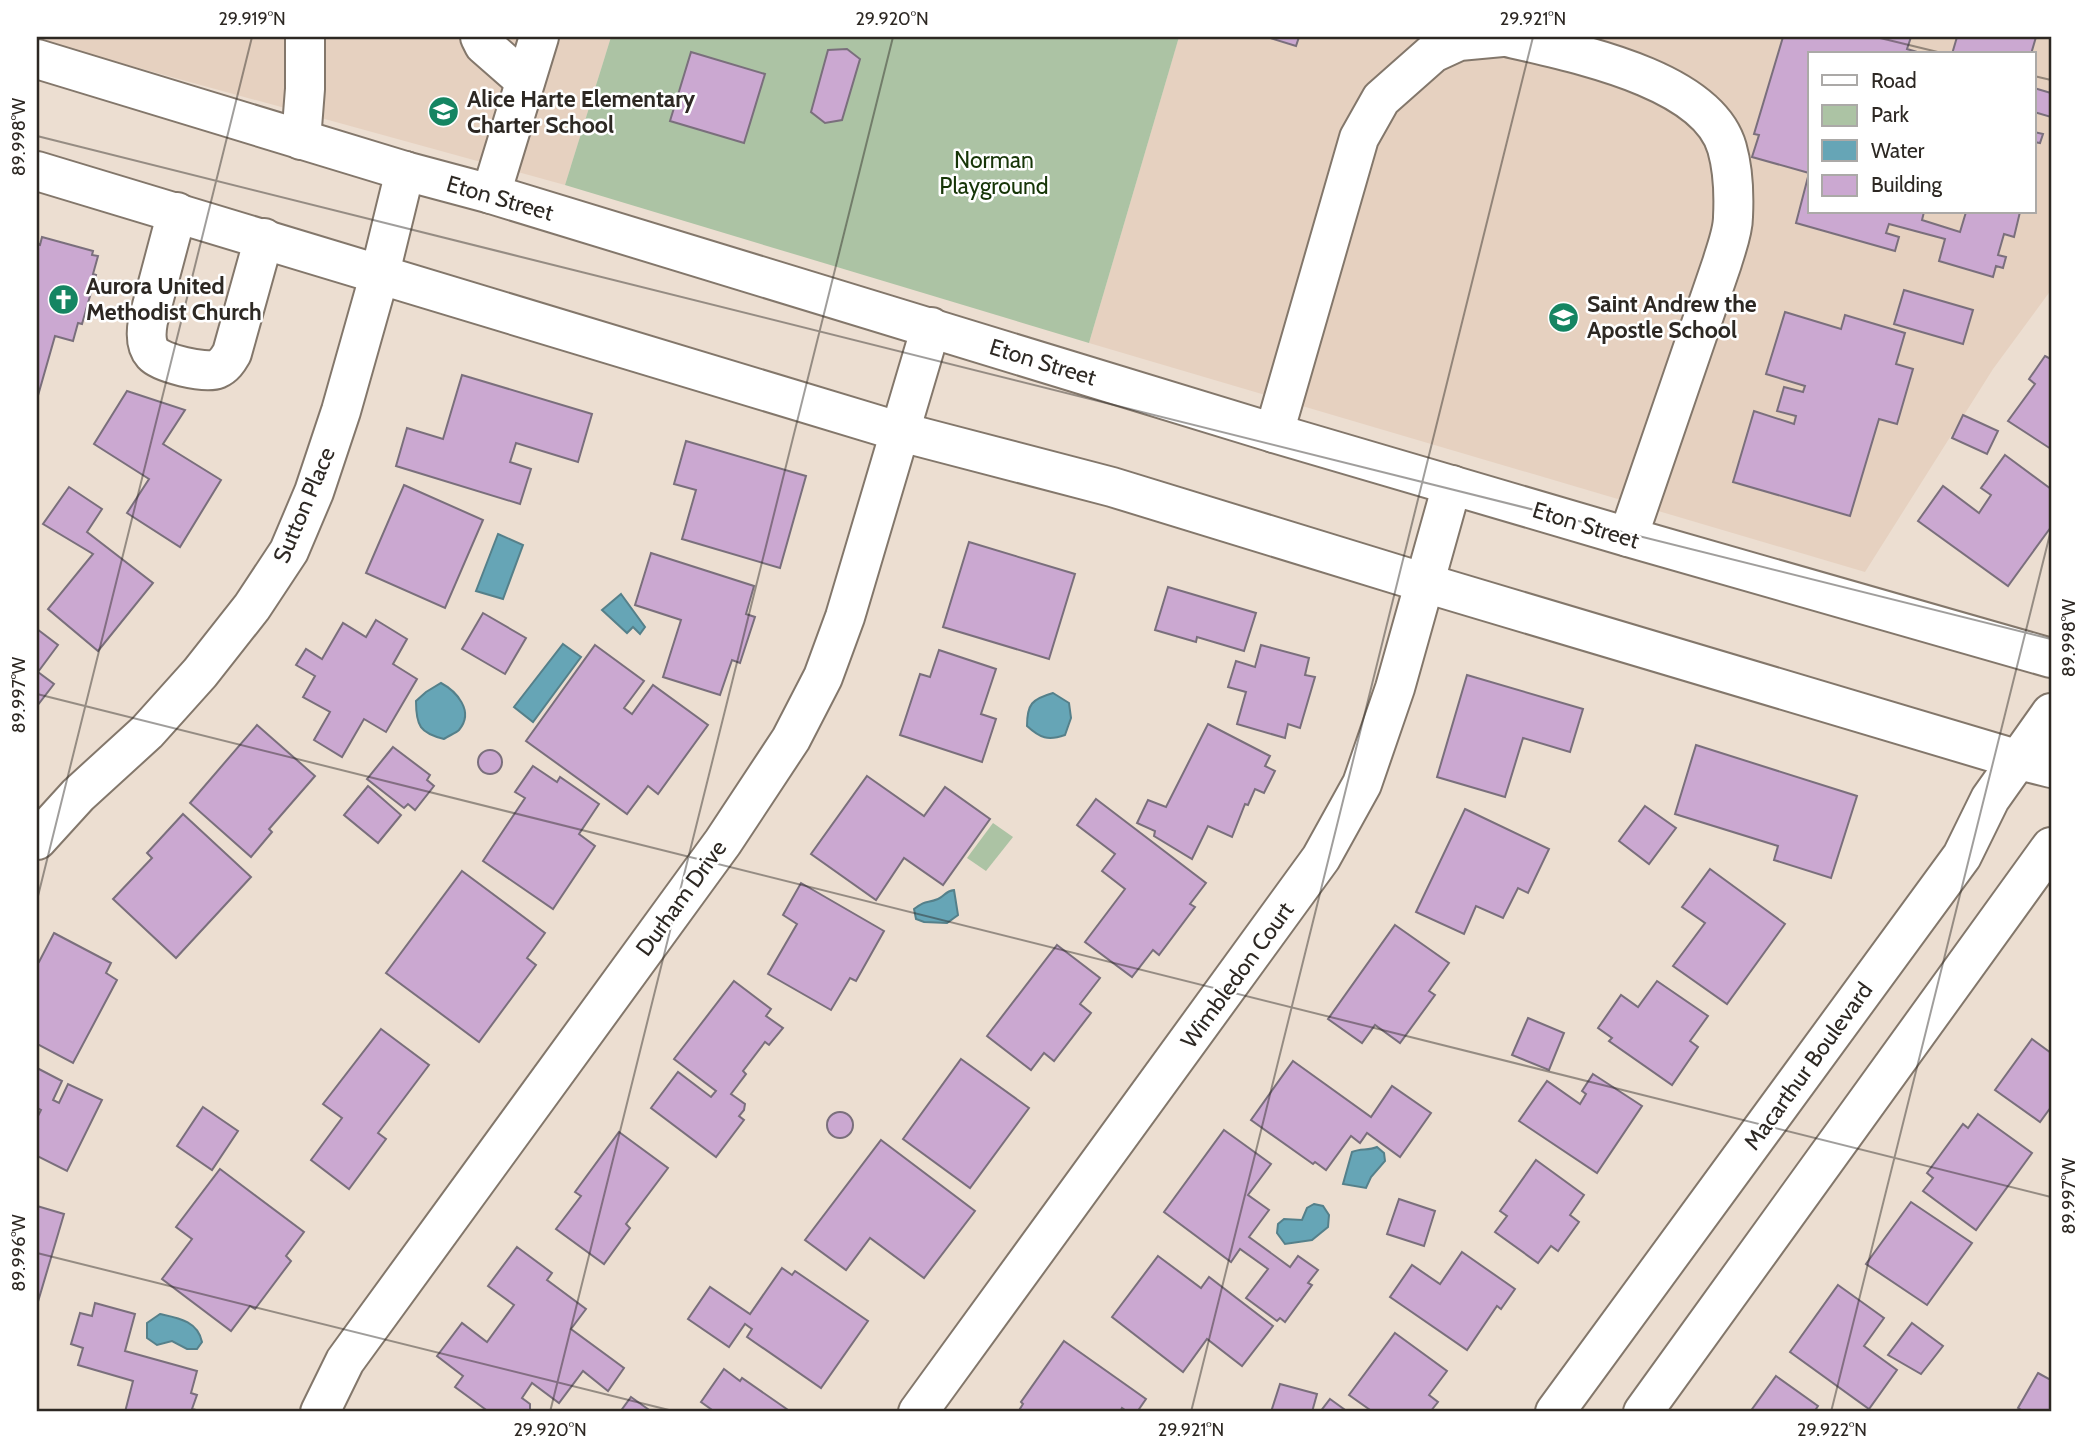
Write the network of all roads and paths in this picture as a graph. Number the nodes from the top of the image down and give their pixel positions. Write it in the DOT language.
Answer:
graph roads {
  1 [pos="305,37"];
  2 [pos="480,37"];
  3 [pos="539,37"];
  4 [pos="1504,37"];
  5 [pos="37,59"];
  6 [pos="525,81"];
  7 [pos="301,140"];
  8 [pos="37,171"];
  9 [pos="405,171"];
  10 [pos="491,194"];
  11 [pos="177,212"];
  12 [pos="264,238"];
  13 [pos="380,273"];
  14 [pos="931,327"];
  15 [pos="901,432"];
  16 [pos="1274,433"];
  17 [pos="1452,485"];
  18 [pos="1628,537"];
  19 [pos="1425,583"];
  20 [pos="2051,658"];
  21 [pos="2051,713"];
  22 [pos="2035,764"];
  23 [pos="37,840"];
  24 [pos="2051,847"];
  25 [pos="320,1412"];
  26 [pos="918,1412"];
  27 [pos="1555,1412"];
  28 [pos="1643,1412"];
  1 -- 7 [label="street"];
  2 -- 6 [label="street"];
  3 -- 6 [label="street"];
  4 -- 16 [label="street"];
  4 -- 18 [label="street"];
  5 -- 7 [label="street, Eton Street"];
  6 -- 10 [label="street"];
  7 -- 9 [label="street, Eton Street"];
  8 -- 11 [label="street"];
  9 -- 10 [label="street, Eton Street"];
  9 -- 13 [label="street, Sutton Place"];
  10 -- 14 [label="street, Eton Street"];
  11 -- 12 [label="street"];
  11 -- 12 [label="street"];
  12 -- 13 [label="street"];
  13 -- 15 [label="street"];
  13 -- 23 [label="street, Sutton Place"];
  14 -- 15 [label="street, Durham Drive"];
  14 -- 16 [label="street, Eton Street"];
  15 -- 19 [label="street"];
  15 -- 25 [label="street, Durham Drive"];
  16 -- 17 [label="street, Eton Street"];
  17 -- 18 [label="street, Eton Street"];
  17 -- 19 [label="street, Wimbledon Court"];
  18 -- 20 [label="street, Eton Street"];
  19 -- 22 [label="street"];
  19 -- 26 [label="street, Wimbledon Court"];
  21 -- 22 [label="street, Macarthur Boulevard"];
  22 -- 27 [label="street, Macarthur Boulevard"];
  24 -- 28 [label="street"];
}
